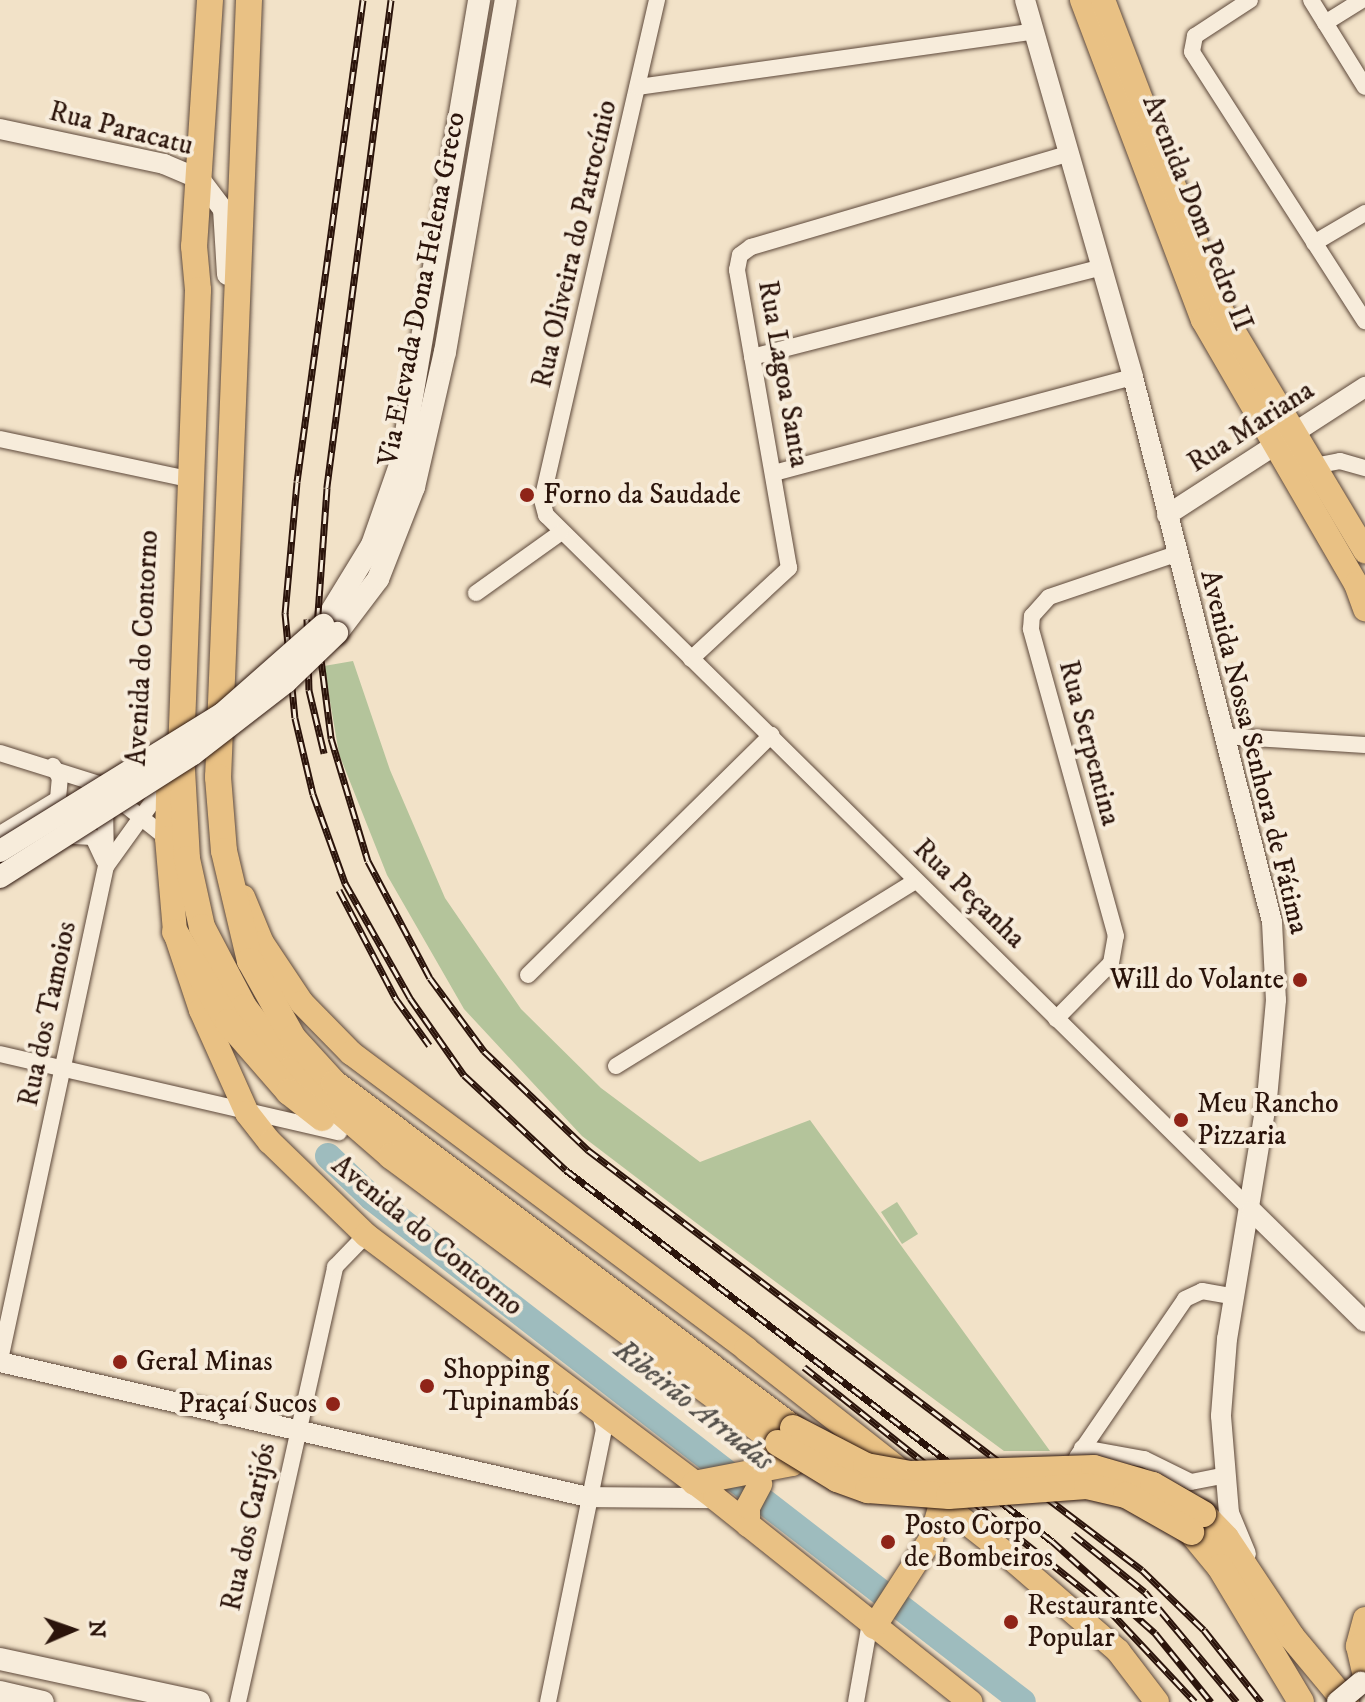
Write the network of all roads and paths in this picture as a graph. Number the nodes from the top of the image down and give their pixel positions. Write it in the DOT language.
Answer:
graph roads {
  1 [pos="210,0"];
  2 [pos="249,0"];
  3 [pos="479,0"];
  4 [pos="506,0"];
  5 [pos="657,0"];
  6 [pos="1025,0"];
  7 [pos="1082,0"];
  8 [pos="1103,0"];
  9 [pos="1250,0"];
  10 [pos="1311,0"];
  11 [pos="1362,0"];
  12 [pos="1325,23"];
  13 [pos="1034,31"];
  14 [pos="638,87"];
  15 [pos="1365,87"];
  16 [pos="0,129"];
  17 [pos="1068,154"];
  18 [pos="200,179"];
  19 [pos="1365,213"];
  20 [pos="1314,243"];
  21 [pos="194,246"];
  22 [pos="1103,267"];
  23 [pos="237,291"];
  24 [pos="1365,321"];
  25 [pos="752,357"];
  26 [pos="1133,377"];
  27 [pos="1365,387"];
  28 [pos="0,439"];
  29 [pos="1282,439"];
  30 [pos="1314,466"];
  31 [pos="1365,468"];
  32 [pos="774,473"];
  33 [pos="184,478"];
  34 [pos="542,500"];
  35 [pos="1167,515"];
  36 [pos="560,533"];
  37 [pos="1365,551"];
  38 [pos="1176,554"];
  39 [pos="476,593"];
  40 [pos="1365,609"];
  41 [pos="330,629"];
  42 [pos="691,659"];
  43 [pos="771,735"];
  44 [pos="1223,736"];
  45 [pos="1365,745"];
  46 [pos="0,753"];
  47 [pos="53,766"];
  48 [pos="168,780"];
  49 [pos="99,784"];
  50 [pos="58,799"];
  51 [pos="144,816"];
  52 [pos="0,834"];
  53 [pos="74,836"];
  54 [pos="167,838"];
  55 [pos="0,851"];
  56 [pos="224,851"];
  57 [pos="106,866"];
  58 [pos="0,877"];
  59 [pos="915,881"];
  60 [pos="0,884"];
  61 [pos="175,932"];
  62 [pos="528,975"];
  63 [pos="1056,1019"];
  64 [pos="0,1054"];
  65 [pos="65,1066"];
  66 [pos="616,1066"];
  67 [pos="247,1113"];
  68 [pos="339,1132"];
  69 [pos="391,1156"];
  70 [pos="1252,1211"];
  71 [pos="366,1235"];
  72 [pos="1235,1297"];
  73 [pos="1365,1322"];
  74 [pos="746,1349"];
  75 [pos="0,1361"];
  76 [pos="600,1414"];
  77 [pos="296,1430"];
  78 [pos="880,1460"];
  79 [pos="1223,1476"];
  80 [pos="749,1480"];
  81 [pos="588,1497"];
  82 [pos="941,1503"];
  83 [pos="1197,1523"];
  84 [pos="1255,1576"];
  85 [pos="1365,1619"];
  86 [pos="875,1629"];
  87 [pos="0,1659"];
  88 [pos="1365,1677"];
  89 [pos="0,1692"];
  90 [pos="43,1702"];
  91 [pos="199,1702"];
  92 [pos="238,1702"];
  93 [pos="548,1702"];
  94 [pos="856,1702"];
  95 [pos="971,1702"];
  96 [pos="1157,1702"];
  97 [pos="1301,1702"];
  98 [pos="1338,1702"];
  99 [pos="1346,1702"];
  1 -- 18 [label="highway, Avenida do Contorno"];
  2 -- 23 [label="highway, Avenida do Contorno"];
  3 -- 41 [label="main road, Via Elevada Dona Helena Greco"];
  4 -- 41 [label="main road, Via Elevada Dona Helena Greco"];
  5 -- 14 [label="street, Rua Oliveira do Patrocínio"];
  6 -- 13 [label="street, Avenida Nossa Senhora de Fátima"];
  7 -- 29 [label="main road, Avenida Dom Pedro II"];
  8 -- 29 [label="main road, Avenida Dom Pedro II"];
  9 -- 20 [label="street"];
  10 -- 12 [label="street"];
  11 -- 12 [label="street"];
  12 -- 15 [label="street"];
  13 -- 14 [label="street"];
  13 -- 17 [label="street, Avenida Nossa Senhora de Fátima"];
  14 -- 34 [label="street, Rua Oliveira do Patrocínio"];
  16 -- 18 [label="street, Rua Paracatu"];
  17 -- 22 [label="street, Avenida Nossa Senhora de Fátima"];
  17 -- 25 [label="street, Rua Lagoa Santa"];
  18 -- 21 [label="highway, Avenida do Contorno"];
  18 -- 23 [label="street, Rua Paracatu"];
  19 -- 20 [label="street"];
  20 -- 24 [label="street"];
  21 -- 33 [label="main road, Avenida do Contorno"];
  21 -- 69 [label="highway, Avenida do Contorno"];
  22 -- 25 [label="street"];
  22 -- 26 [label="street, Avenida Nossa Senhora de Fátima"];
  23 -- 56 [label="highway, Avenida do Contorno"];
  25 -- 32 [label="street, Rua Lagoa Santa"];
  26 -- 32 [label="street"];
  26 -- 35 [label="street, Avenida Nossa Senhora de Fátima"];
  27 -- 29 [label="street, Rua Mariana"];
  28 -- 33 [label="street"];
  29 -- 30 [label="main road, Avenida Dom Pedro II"];
  29 -- 35 [label="street, Rua Mariana"];
  29 -- 40 [label="main road, Avenida Dom Pedro II"];
  30 -- 31 [label="street"];
  30 -- 37 [label="main road, Avenida Dom Pedro II"];
  32 -- 42 [label="street, Rua Lagoa Santa"];
  33 -- 48 [label="main road, Avenida do Contorno"];
  34 -- 36 [label="street, Rua Peçanha"];
  35 -- 38 [label="street, Avenida Nossa Senhora de Fátima"];
  36 -- 39 [label="street"];
  36 -- 42 [label="street, Rua Peçanha"];
  38 -- 44 [label="street, Avenida Nossa Senhora de Fátima"];
  38 -- 63 [label="street, Rua Serpentina"];
  41 -- 55 [label="main road, Via Elevada Dona Helena Greco, bridge"];
  41 -- 58 [label="main road, Via Elevada Dona Helena Greco, bridge"];
  42 -- 43 [label="street, Rua Peçanha"];
  43 -- 59 [label="street, Rua Peçanha"];
  43 -- 62 [label="street"];
  44 -- 45 [label="street"];
  44 -- 70 [label="street, Avenida Nossa Senhora de Fátima"];
  46 -- 47 [label="street"];
  47 -- 49 [label="street"];
  47 -- 50 [label="street"];
  48 -- 51 [label="street, Rua dos Tamoios"];
  48 -- 54 [label="main road, Avenida do Contorno"];
  49 -- 51 [label="street"];
  49 -- 57 [label="street, Rua dos Tamoios"];
  50 -- 52 [label="street"];
  50 -- 53 [label="street"];
  51 -- 54 [label="street"];
  51 -- 57 [label="street, Rua dos Tamoios"];
  53 -- 57 [label="street"];
  53 -- 60 [label="street"];
  54 -- 61 [label="main road, Avenida do Contorno"];
  56 -- 74 [label="main road, Avenida do Contorno"];
  56 -- 80 [label="highway, Avenida do Contorno"];
  57 -- 65 [label="street, Rua dos Tamoios"];
  59 -- 63 [label="street, Rua Peçanha"];
  59 -- 66 [label="street"];
  61 -- 67 [label="main road, Avenida do Contorno"];
  61 -- 68 [label="highway"];
  63 -- 70 [label="street, Rua Peçanha"];
  64 -- 65 [label="street"];
  65 -- 67 [label="street"];
  65 -- 75 [label="street, Rua dos Tamoios"];
  67 -- 68 [label="street"];
  67 -- 71 [label="main road, Avenida do Contorno"];
  68 -- 69 [label="highway"];
  69 -- 80 [label="highway, Avenida do Contorno"];
  70 -- 72 [label="street, Avenida Nossa Senhora de Fátima"];
  70 -- 73 [label="street, Rua Peçanha"];
  71 -- 76 [label="main road, Avenida do Contorno"];
  71 -- 77 [label="street, Rua dos Carijós"];
  72 -- 79 [label="street, Avenida Nossa Senhora de Fátima"];
  72 -- 79 [label="street"];
  74 -- 78 [label="main road, Avenida do Contorno"];
  74 -- 80 [label="main road"];
  75 -- 77 [label="street"];
  76 -- 80 [label="main road, Avenida do Contorno"];
  76 -- 81 [label="street"];
  77 -- 81 [label="street"];
  77 -- 92 [label="street, Rua dos Carijós"];
  78 -- 80 [label="main road"];
  78 -- 82 [label="main road, Avenida do Contorno"];
  79 -- 84 [label="street, Avenida Nossa Senhora de Fátima"];
  80 -- 81 [label="street"];
  80 -- 83 [label="highway, Avenida do Contorno, bridge"];
  80 -- 86 [label="main road, Avenida do Contorno"];
  81 -- 93 [label="street"];
  82 -- 86 [label="main road"];
  82 -- 96 [label="main road, Avenida do Contorno"];
  83 -- 84 [label="highway, Avenida do Contorno"];
  83 -- 97 [label="highway, Avenida do Contorno"];
  84 -- 99 [label="highway, Avenida do Contorno"];
  85 -- 88 [label="main road"];
  86 -- 94 [label="street"];
  86 -- 95 [label="main road, Avenida do Contorno"];
  87 -- 91 [label="main road"];
  88 -- 98 [label="main road, bridge"];
  89 -- 90 [label="main road"];
}
